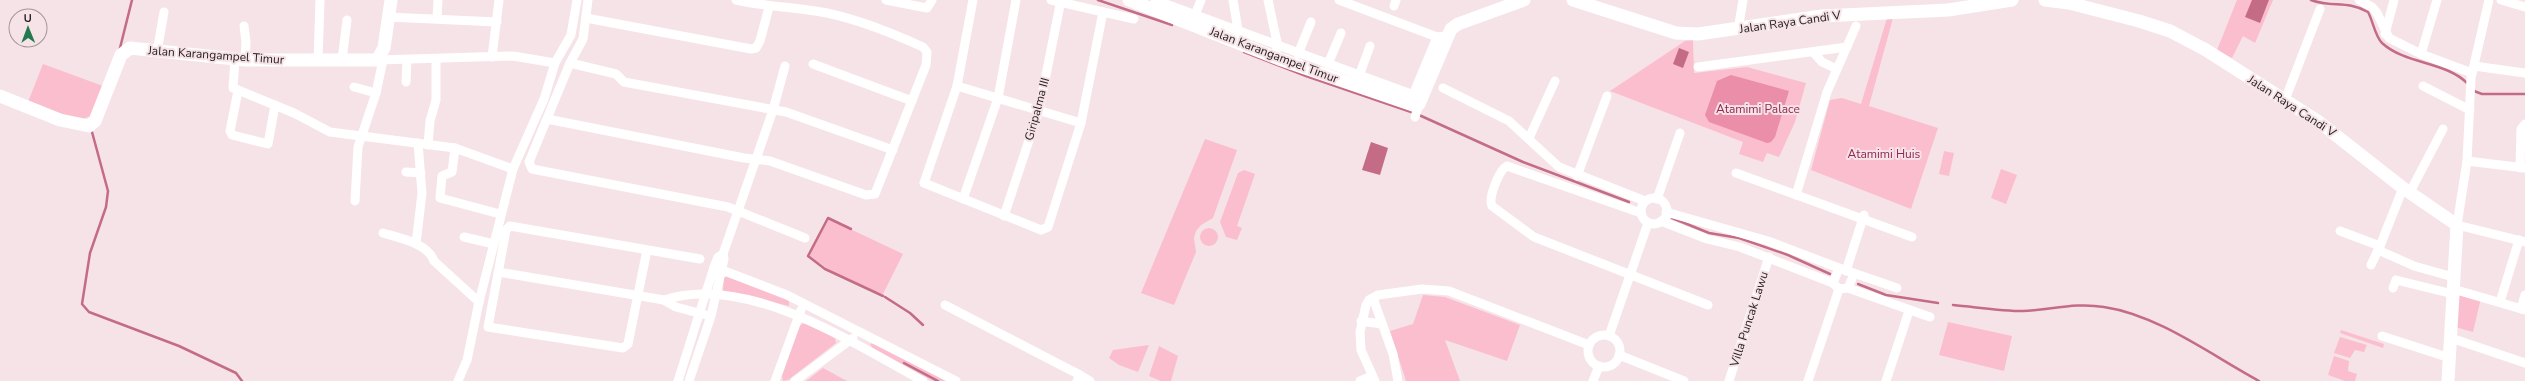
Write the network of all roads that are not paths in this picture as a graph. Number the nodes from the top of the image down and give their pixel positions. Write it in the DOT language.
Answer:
graph roads {
  1 [pos="320,0"];
  2 [pos="391,0"];
  3 [pos="438,0"];
  4 [pos="499,0"];
  5 [pos="577,0"];
  6 [pos="588,0"];
  7 [pos="736,0"];
  8 [pos="886,0"];
  9 [pos="932,0"];
  10 [pos="973,0"];
  11 [pos="1016,0"];
  12 [pos="1050,0"];
  13 [pos="1129,0"];
  14 [pos="1158,0"];
  15 [pos="1201,0"];
  16 [pos="1233,0"];
  17 [pos="1268,0"];
  18 [pos="1340,0"];
  19 [pos="1524,0"];
  20 [pos="1573,0"];
  21 [pos="1743,0"];
  22 [pos="2012,0"];
  23 [pos="2051,0"];
  24 [pos="2359,0"];
  25 [pos="2394,0"];
  26 [pos="2437,0"];
  27 [pos="2489,0"];
  28 [pos="2501,0"];
  29 [pos="1061,1"];
  30 [pos="769,7"];
  31 [pos="2525,7"];
  32 [pos="2320,9"];
  33 [pos="164,12"];
  34 [pos="1103,12"];
  35 [pos="1195,15"];
  36 [pos="388,17"];
  37 [pos="437,18"];
  38 [pos="586,18"];
  39 [pos="1134,19"];
  40 [pos="347,20"];
  41 [pos="497,22"];
  42 [pos="1311,22"];
  43 [pos="244,26"];
  44 [pos="1856,26"];
  45 [pos="1738,30"];
  46 [pos="1341,33"];
  47 [pos="2384,34"];
  48 [pos="1441,36"];
  49 [pos="1238,37"];
  50 [pos="1370,46"];
  51 [pos="1847,47"];
  52 [pos="157,52"];
  53 [pos="1276,52"];
  54 [pos="1814,52"];
  55 [pos="1298,54"];
  56 [pos="2421,54"];
  57 [pos="492,57"];
  58 [pos="240,59"];
  59 [pos="436,59"];
  60 [pos="342,60"];
  61 [pos="380,60"];
  62 [pos="407,60"];
  63 [pos="318,61"];
  64 [pos="555,63"];
  65 [pos="570,63"];
  66 [pos="813,64"];
  67 [pos="1328,64"];
  68 [pos="785,66"];
  69 [pos="1698,67"];
  70 [pos="1837,69"];
  71 [pos="2472,72"];
  72 [pos="2525,73"];
  73 [pos="1359,76"];
  74 [pos="1555,81"];
  75 [pos="406,82"];
  76 [pos="956,86"];
  77 [pos="2423,86"];
  78 [pos="354,87"];
  79 [pos="1443,88"];
  80 [pos="238,91"];
  81 [pos="376,93"];
  82 [pos="0,96"];
  83 [pos="1607,96"];
  84 [pos="998,98"];
  85 [pos="2285,100"];
  86 [pos="912,101"];
  87 [pos="275,105"];
  88 [pos="1417,105"];
  89 [pos="773,110"];
  90 [pos="1039,110"];
  91 [pos="2470,110"];
  92 [pos="547,119"];
  93 [pos="1081,123"];
  94 [pos="2525,124"];
  95 [pos="2443,130"];
  96 [pos="1680,133"];
  97 [pos="363,135"];
  98 [pos="1529,138"];
  99 [pos="418,144"];
  100 [pos="428,144"];
  101 [pos="455,148"];
  102 [pos="893,150"];
  103 [pos="756,159"];
  104 [pos="2467,161"];
  105 [pos="2523,168"];
  106 [pos="513,169"];
  107 [pos="406,172"];
  108 [pos="421,172"];
  109 [pos="1736,173"];
  110 [pos="1577,176"];
  111 [pos="2406,190"];
  112 [pos="1796,195"];
  113 [pos="963,199"];
  114 [pos="1657,199"];
  115 [pos="355,201"];
  116 [pos="1645,201"];
  117 [pos="737,210"];
  118 [pos="1666,212"];
  119 [pos="500,214"];
  120 [pos="1641,214"];
  121 [pos="1004,216"];
  122 [pos="1864,217"];
  123 [pos="1661,221"];
  124 [pos="1648,222"];
  125 [pos="2457,225"];
  126 [pos="2340,230"];
  127 [pos="382,233"];
  128 [pos="464,237"];
  129 [pos="1912,237"];
  130 [pos="805,238"];
  131 [pos="2522,241"];
  132 [pos="416,244"];
  133 [pos="494,244"];
  134 [pos="2379,248"];
  135 [pos="647,250"];
  136 [pos="1769,257"];
  137 [pos="700,259"];
  138 [pos="2371,265"];
  139 [pos="718,268"];
  140 [pos="1846,271"];
  141 [pos="498,272"];
  142 [pos="1631,276"];
  143 [pos="1840,287"];
  144 [pos="2453,287"];
  145 [pos="1897,288"];
  146 [pos="2393,288"];
  147 [pos="706,295"];
  148 [pos="2525,295"];
  149 [pos="638,296"];
  150 [pos="716,296"];
  151 [pos="1373,298"];
  152 [pos="664,300"];
  153 [pos="479,302"];
  154 [pos="2500,302"];
  155 [pos="804,304"];
  156 [pos="945,305"];
  157 [pos="1708,305"];
  158 [pos="2523,309"];
  159 [pos="1909,311"];
  160 [pos="700,313"];
  161 [pos="711,316"];
  162 [pos="799,316"];
  163 [pos="1930,317"];
  164 [pos="1361,321"];
  165 [pos="1381,324"];
  166 [pos="860,332"];
  167 [pos="1609,336"];
  168 [pos="2382,336"];
  169 [pos="2451,338"];
  170 [pos="849,341"];
  171 [pos="1589,345"];
  172 [pos="1619,356"];
  173 [pos="2450,358"];
  174 [pos="2525,361"];
  175 [pos="1599,366"];
  176 [pos="1079,378"];
  177 [pos="1374,379"];
  178 [pos="458,381"];
  179 [pos="678,381"];
  180 [pos="689,381"];
  181 [pos="775,381"];
  182 [pos="795,381"];
  183 [pos="924,381"];
  184 [pos="956,381"];
  185 [pos="1090,381"];
  186 [pos="1360,381"];
  187 [pos="1398,381"];
  188 [pos="1593,381"];
  189 [pos="1684,381"];
  190 [pos="1729,381"];
  191 [pos="1808,381"];
  192 [pos="1886,381"];
  193 [pos="2448,381"];
  1 -- 63 [label="street"];
  2 -- 36 [label="street"];
  3 -- 37 [label="street"];
  4 -- 41 [label="street"];
  5 -- 64 [label="street"];
  6 -- 38 [label="street"];
  7 -- 30 [label="street"];
  8 -- 9 [label="street"];
  10 -- 76 [label="street"];
  11 -- 84 [label="street"];
  12 -- 29 [label="street"];
  13 -- 49 [label="street, Jalan Karangampel Timur"];
  14 -- 35 [label="street, Jalan Karangampel Timur"];
  15 -- 35 [label="street"];
  16 -- 49 [label="street"];
  17 -- 53 [label="street"];
  18 -- 48 [label="street"];
  19 -- 48 [label="street"];
  20 -- 45 [label="street, Jalan Raya Candi V"];
  21 -- 45 [label="street"];
  22 -- 45 [label="street, Jalan Raya Candi V"];
  23 -- 85 [label="street, Jalan Raya Candi V"];
  24 -- 47 [label="street"];
  25 -- 47 [label="street"];
  26 -- 56 [label="street"];
  27 -- 71 [label="street"];
  28 -- 31 [label="street"];
  29 -- 34 [label="street"];
  29 -- 90 [label="street, Giripalma III"];
  30 -- 38 [label="street"];
  30 -- 86 [label="street"];
  32 -- 85 [label="street"];
  33 -- 52 [label="street"];
  34 -- 39 [label="street"];
  34 -- 93 [label="street"];
  35 -- 49 [label="street, Jalan Karangampel Timur"];
  36 -- 37 [label="street"];
  36 -- 61 [label="street"];
  37 -- 41 [label="street"];
  38 -- 65 [label="street"];
  40 -- 60 [label="street"];
  41 -- 57 [label="street"];
  42 -- 55 [label="street"];
  43 -- 58 [label="street"];
  44 -- 51 [label="street"];
  46 -- 67 [label="street"];
  47 -- 56 [label="street"];
  48 -- 88 [label="street"];
  49 -- 53 [label="street, Jalan Karangampel Timur"];
  50 -- 73 [label="street"];
  51 -- 54 [label="street"];
  51 -- 70 [label="street"];
  52 -- 58 [label="street, Jalan Karangampel Timur"];
  52 -- 82 [label="street, Jalan Karangampel Timur"];
  53 -- 55 [label="street, Jalan Karangampel Timur"];
  53 -- 88 [label="street, Jalan Karangampel Timur"];
  54 -- 69 [label="street"];
  54 -- 70 [label="street"];
  55 -- 67 [label="street, Jalan Karangampel Timur"];
  56 -- 71 [label="street"];
  57 -- 59 [label="street"];
  57 -- 64 [label="street"];
  58 -- 63 [label="street, Jalan Karangampel Timur"];
  58 -- 80 [label="street"];
  59 -- 62 [label="street"];
  59 -- 100 [label="street"];
  60 -- 61 [label="street, Jalan Karangampel Timur"];
  60 -- 63 [label="street, Jalan Karangampel Timur"];
  61 -- 62 [label="street"];
  61 -- 81 [label="street"];
  62 -- 75 [label="street"];
  64 -- 106 [label="street"];
  65 -- 89 [label="street"];
  65 -- 92 [label="street"];
  66 -- 86 [label="street"];
  67 -- 73 [label="street, Jalan Karangampel Timur"];
  68 -- 89 [label="street"];
  70 -- 112 [label="street"];
  71 -- 72 [label="street"];
  71 -- 91 [label="street"];
  73 -- 88 [label="street, Jalan Karangampel Timur"];
  74 -- 98 [label="street"];
  76 -- 84 [label="street"];
  76 -- 113 [label="street"];
  77 -- 91 [label="street"];
  78 -- 81 [label="street"];
  79 -- 98 [label="street"];
  80 -- 87 [label="street"];
  80 -- 87 [label="street"];
  81 -- 97 [label="street"];
  83 -- 110 [label="street"];
  84 -- 90 [label="street"];
  84 -- 113 [label="street"];
  85 -- 111 [label="street, Jalan Raya Candi V"];
  86 -- 102 [label="street"];
  87 -- 97 [label="street"];
  89 -- 102 [label="street"];
  89 -- 103 [label="street"];
  90 -- 93 [label="street"];
  90 -- 121 [label="street, Giripalma III"];
  91 -- 104 [label="street"];
  92 -- 103 [label="street"];
  92 -- 117 [label="street"];
  93 -- 121 [label="street"];
  94 -- 105 [label="street"];
  95 -- 111 [label="street"];
  96 -- 114 [label="street"];
  97 -- 99 [label="street"];
  97 -- 115 [label="street"];
  98 -- 110 [label="street"];
  99 -- 100 [label="street"];
  99 -- 108 [label="street"];
  100 -- 101 [label="street"];
  101 -- 106 [label="street"];
  101 -- 119 [label="street"];
  102 -- 103 [label="street"];
  103 -- 117 [label="street"];
  104 -- 105 [label="street"];
  104 -- 125 [label="street"];
  106 -- 119 [label="street"];
  107 -- 108 [label="street"];
  108 -- 132 [label="street"];
  109 -- 112 [label="street"];
  110 -- 116 [label="street"];
  111 -- 125 [label="street, Jalan Raya Candi V"];
  111 -- 134 [label="street"];
  112 -- 122 [label="street"];
  113 -- 121 [label="street"];
  114 -- 116 [label="street"];
  114 -- 118 [label="street"];
  116 -- 120 [label="street"];
  117 -- 130 [label="street"];
  117 -- 139 [label="street"];
  118 -- 123 [label="street"];
  118 -- 140 [label="street"];
  119 -- 133 [label="street"];
  120 -- 124 [label="street"];
  120 -- 142 [label="street"];
  122 -- 129 [label="street"];
  122 -- 140 [label="street"];
  123 -- 124 [label="street"];
  123 -- 136 [label="street"];
  124 -- 142 [label="street"];
  125 -- 131 [label="street, Jalan Raya Candi V"];
  125 -- 144 [label="street"];
  126 -- 134 [label="street"];
  127 -- 132 [label="street"];
  128 -- 133 [label="street"];
  131 -- 154 [label="street"];
  132 -- 153 [label="street"];
  133 -- 153 [label="street"];
  134 -- 138 [label="street"];
  134 -- 144 [label="street"];
  135 -- 137 [label="street"];
  135 -- 141 [label="street"];
  135 -- 149 [label="street"];
  136 -- 143 [label="street"];
  136 -- 190 [label="street, Villa Puncak Lawu"];
  139 -- 147 [label="street"];
  139 -- 150 [label="street"];
  139 -- 155 [label="street"];
  140 -- 143 [label="street"];
  140 -- 143 [label="street"];
  140 -- 145 [label="street"];
  141 -- 149 [label="street"];
  141 -- 149 [label="street"];
  142 -- 157 [label="street"];
  142 -- 167 [label="street"];
  143 -- 159 [label="street"];
  143 -- 191 [label="street"];
  144 -- 146 [label="street"];
  144 -- 154 [label="street"];
  144 -- 169 [label="street"];
  147 -- 150 [label="street"];
  147 -- 152 [label="street"];
  147 -- 160 [label="street"];
  148 -- 158 [label="street"];
  149 -- 152 [label="street"];
  150 -- 161 [label="street"];
  150 -- 162 [label="street"];
  151 -- 164 [label="street"];
  151 -- 165 [label="street"];
  151 -- 171 [label="street"];
  152 -- 160 [label="street"];
  153 -- 178 [label="street"];
  154 -- 158 [label="street"];
  155 -- 162 [label="street"];
  155 -- 166 [label="street"];
  156 -- 176 [label="street"];
  159 -- 163 [label="street"];
  159 -- 192 [label="street"];
  160 -- 161 [label="street"];
  160 -- 179 [label="street"];
  161 -- 180 [label="street"];
  162 -- 170 [label="street"];
  162 -- 181 [label="street"];
  164 -- 165 [label="street"];
  164 -- 177 [label="street"];
  165 -- 187 [label="street"];
  166 -- 170 [label="street"];
  166 -- 184 [label="street"];
  167 -- 171 [label="street"];
  167 -- 172 [label="street"];
  168 -- 173 [label="street"];
  169 -- 173 [label="street"];
  169 -- 174 [label="street"];
  170 -- 182 [label="street"];
  170 -- 183 [label="street"];
  171 -- 175 [label="street"];
  172 -- 175 [label="street"];
  172 -- 189 [label="street"];
  173 -- 193 [label="street"];
  175 -- 188 [label="street"];
  176 -- 185 [label="street"];
  177 -- 186 [label="street"];
}
